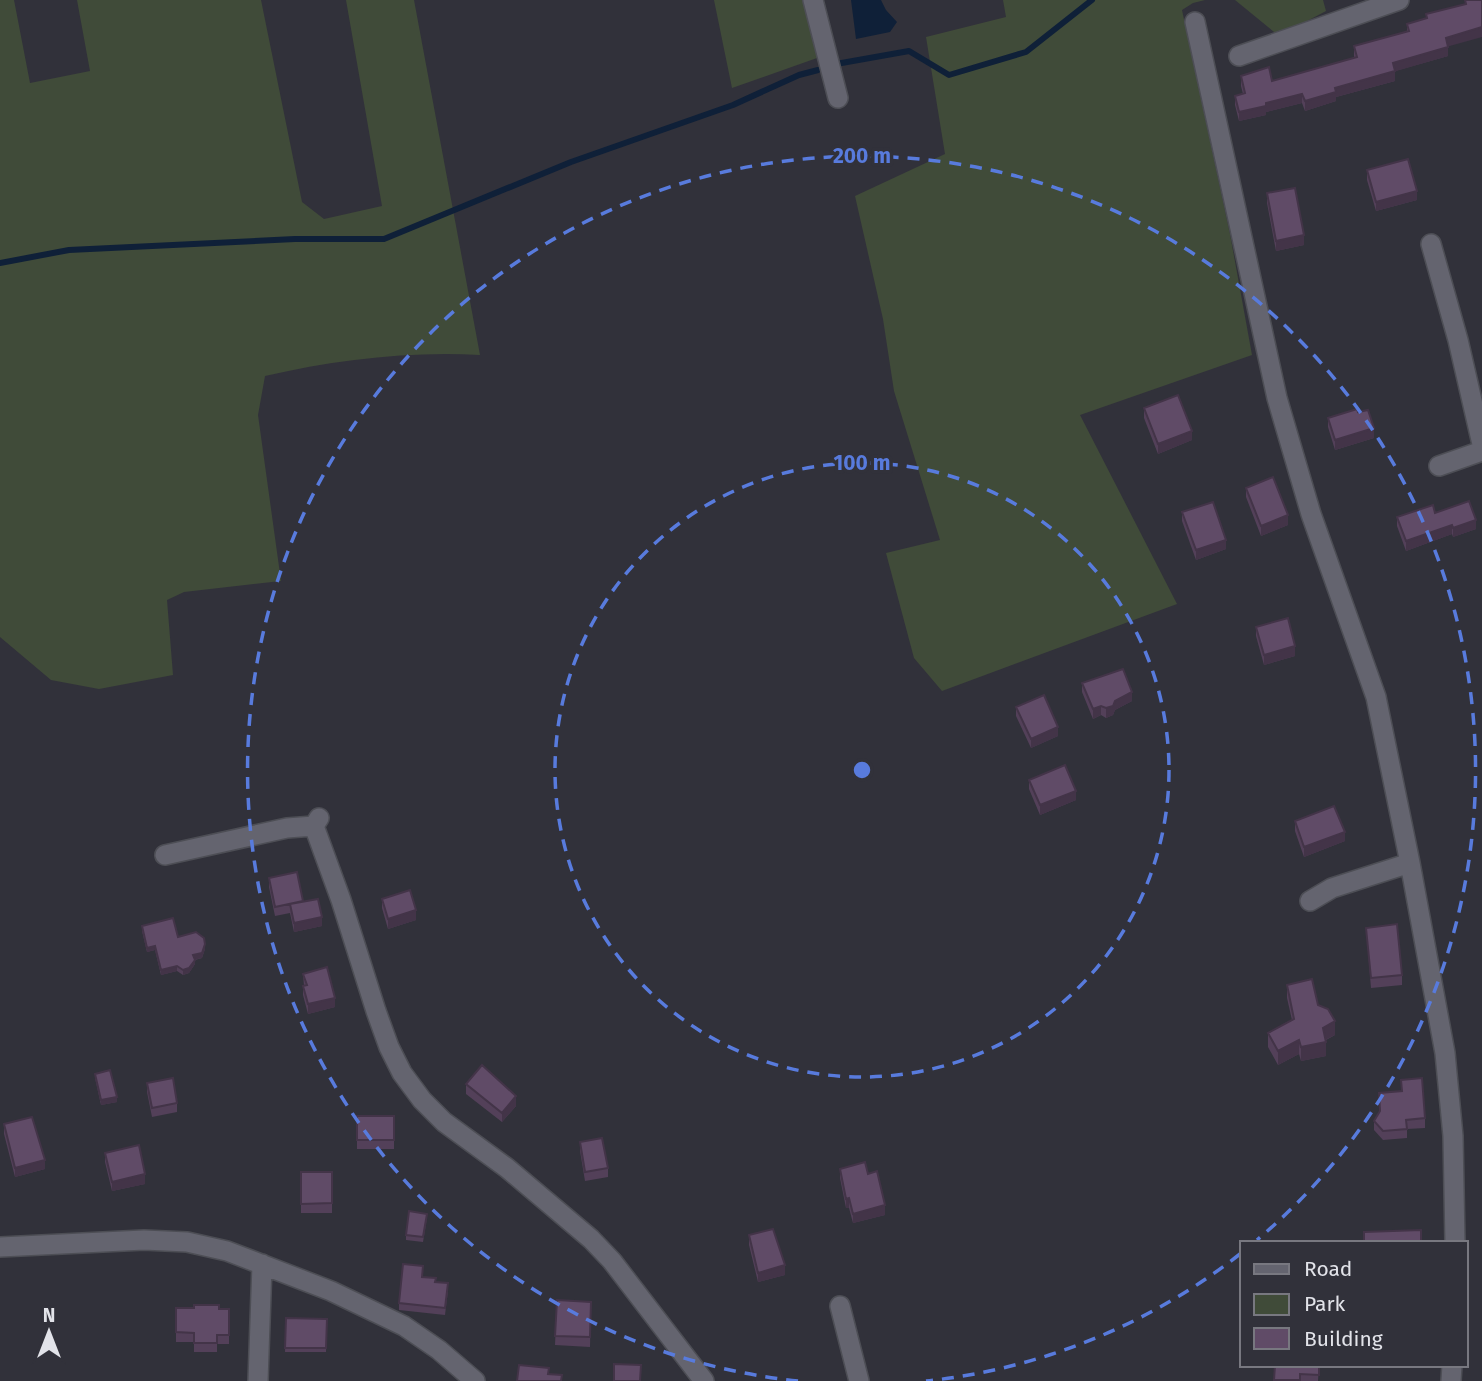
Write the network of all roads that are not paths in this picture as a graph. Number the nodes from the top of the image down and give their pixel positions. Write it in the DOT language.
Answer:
graph roads {
  1 [pos="813,0"];
  2 [pos="1399,0"];
  3 [pos="1195,22"];
  4 [pos="1239,56"];
  5 [pos="838,98"];
  6 [pos="1430,244"];
  7 [pos="1482,444"];
  8 [pos="1482,451"];
  9 [pos="1439,466"];
  10 [pos="165,855"];
  11 [pos="1410,863"];
  12 [pos="1310,901"];
  13 [pos="1455,1241"];
  14 [pos="0,1247"];
  15 [pos="262,1264"];
  16 [pos="839,1306"];
  17 [pos="463,1377"];
  18 [pos="258,1381"];
  19 [pos="704,1381"];
  20 [pos="859,1381"];
  1 -- 5 [label="street"];
  2 -- 4 [label="street"];
  3 -- 11 [label="street"];
  6 -- 7 [label="street"];
  8 -- 9 [label="street"];
  10 -- 19 [label="street"];
  11 -- 12 [label="street"];
  11 -- 13 [label="street"];
  14 -- 15 [label="street"];
  15 -- 17 [label="street"];
  15 -- 18 [label="street"];
  16 -- 20 [label="street"];
}
